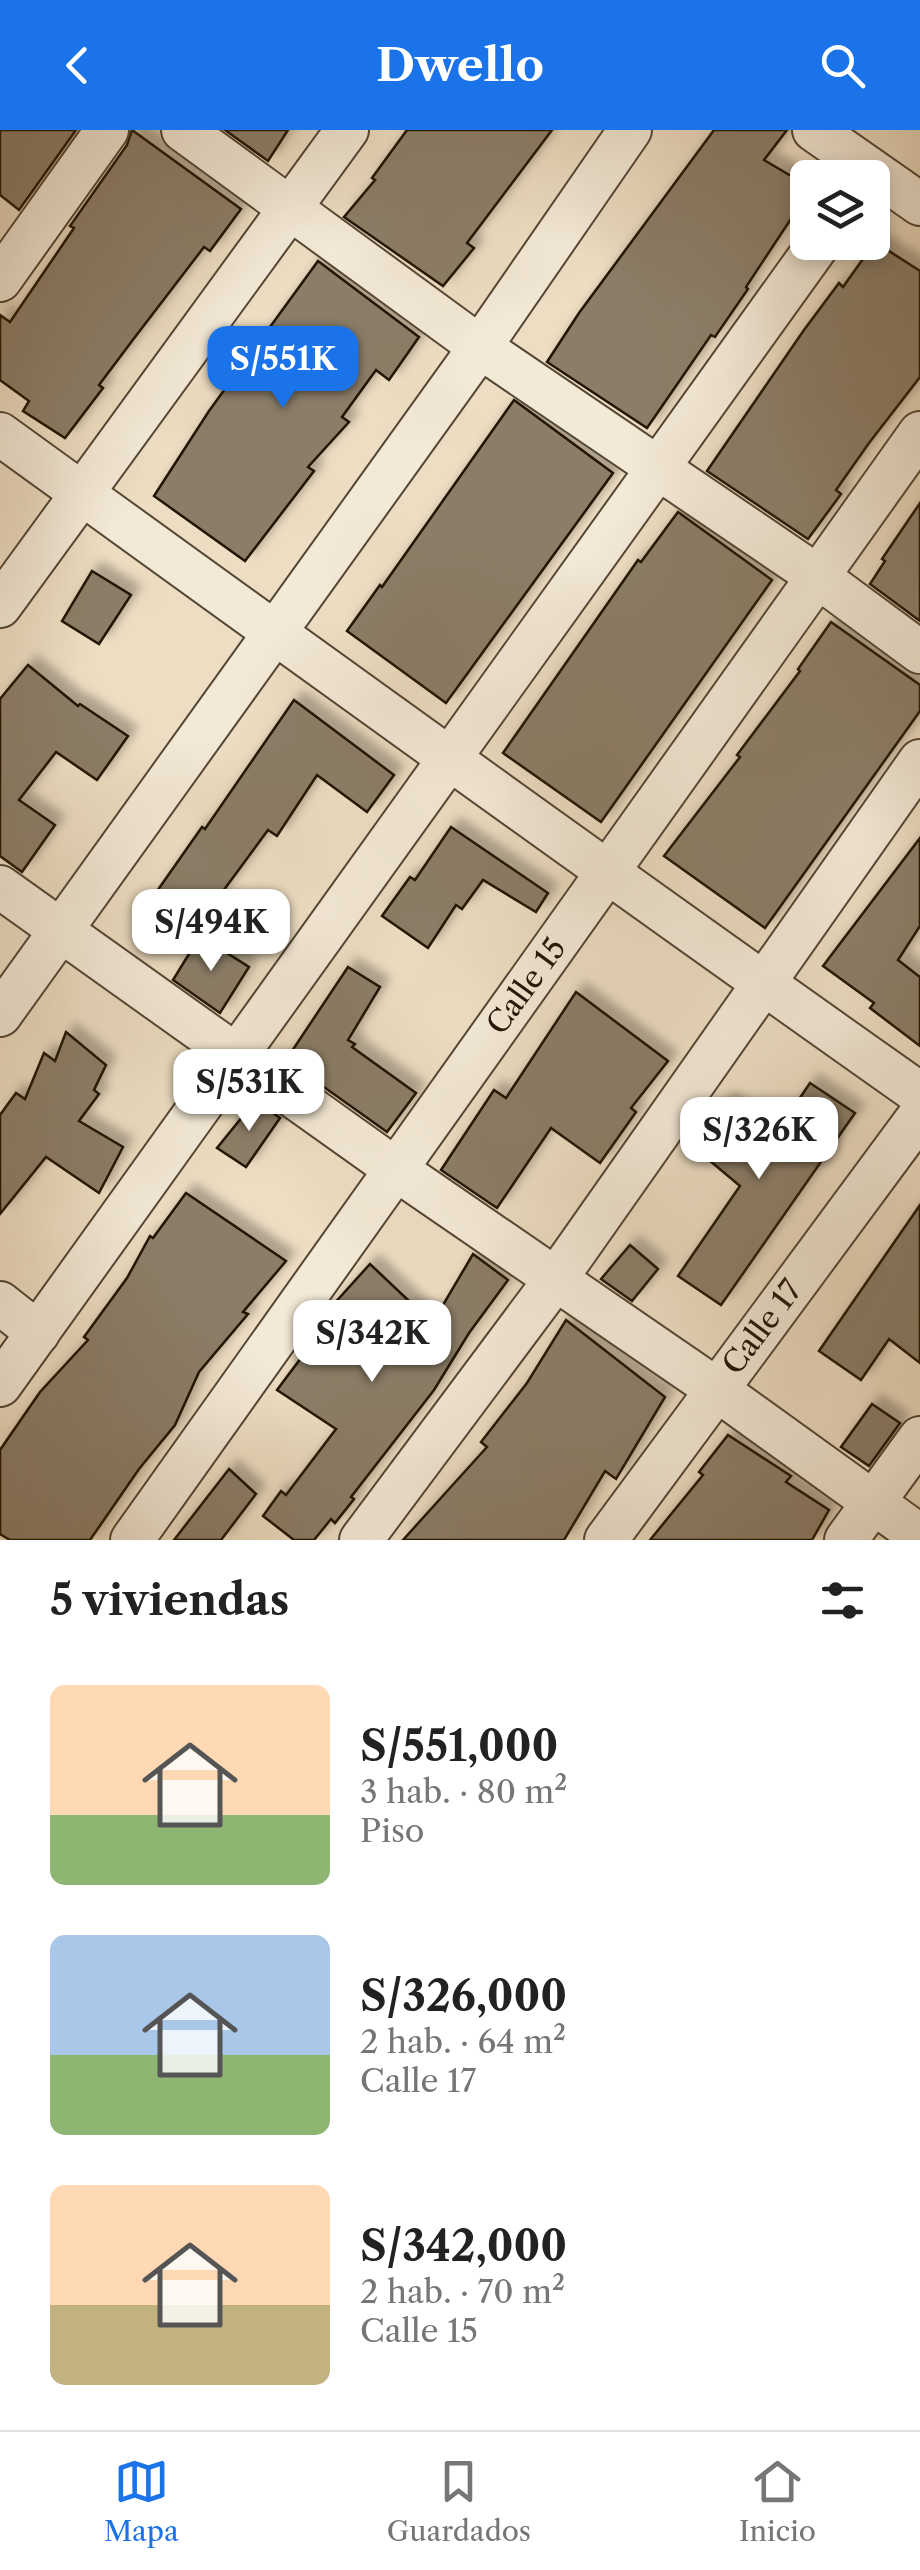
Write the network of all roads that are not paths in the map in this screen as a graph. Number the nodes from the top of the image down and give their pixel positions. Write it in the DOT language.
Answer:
graph roads {
  1 [pos="107,130"];
  2 [pos="182,130"];
  3 [pos="346,130"];
  4 [pos="630,130"];
  5 [pos="814,130"];
  6 [pos="852,160"];
  7 [pos="890,186"];
  8 [pos="920,204"];
  9 [pos="290,211"];
  10 [pos="14,230"];
  11 [pos="807,260"];
  12 [pos="0,280"];
  13 [pos="480,347"];
  14 [pos="920,433"];
  15 [pos="0,434"];
  16 [pos="655,469"];
  17 [pos="81,493"];
  18 [pos="817,576"];
  19 [pos="0,606"];
  20 [pos="272,633"];
  21 [pos="920,652"];
  22 [pos="450,756"];
  23 [pos="920,761"];
  24 [pos="608,873"];
  25 [pos="0,887"];
  26 [pos="60,930"];
  27 [pos="762,983"];
  28 [pos="0,1015"];
  29 [pos="235,1056"];
  30 [pos="920,1094"];
  31 [pos="920,1115"];
  32 [pos="394,1168"];
  33 [pos="556,1280"];
  34 [pos="0,1303"];
  35 [pos="38,1333"];
  36 [pos="0,1385"];
  37 [pos="716,1390"];
  38 [pos="920,1438"];
  39 [pos="873,1502"];
  40 [pos="920,1536"];
  41 [pos="132,1540"];
  42 [pos="360,1540"];
  43 [pos="606,1540"];
  44 [pos="846,1540"];
  1 -- 10 [label="street"];
  2 -- 9 [label="street"];
  3 -- 9 [label="street"];
  4 -- 13 [label="street"];
  5 -- 6 [label="street"];
  7 -- 8 [label="street"];
  9 -- 13 [label="street"];
  9 -- 17 [label="street"];
  10 -- 12 [label="street"];
  11 -- 16 [label="street"];
  13 -- 16 [label="street"];
  13 -- 20 [label="street"];
  14 -- 18 [label="street, Calle 15"];
  15 -- 17 [label="street"];
  16 -- 18 [label="street"];
  16 -- 22 [label="street"];
  17 -- 19 [label="street"];
  17 -- 20 [label="street"];
  18 -- 21 [label="street"];
  18 -- 24 [label="street, Calle 15"];
  20 -- 22 [label="street"];
  20 -- 26 [label="street"];
  22 -- 24 [label="street"];
  22 -- 29 [label="street"];
  23 -- 27 [label="street"];
  24 -- 27 [label="street"];
  24 -- 32 [label="street, Calle 15"];
  25 -- 26 [label="street"];
  26 -- 28 [label="street"];
  26 -- 29 [label="street"];
  27 -- 30 [label="street"];
  27 -- 33 [label="street"];
  29 -- 32 [label="street"];
  29 -- 35 [label="street"];
  31 -- 37 [label="street, Calle 17"];
  32 -- 33 [label="street"];
  32 -- 41 [label="street, Calle 15"];
  33 -- 37 [label="street"];
  33 -- 42 [label="street"];
  34 -- 35 [label="street"];
  35 -- 36 [label="street"];
  37 -- 39 [label="street"];
  37 -- 43 [label="street, Calle 17"];
  38 -- 39 [label="street"];
  39 -- 40 [label="street"];
  39 -- 44 [label="street"];
}
